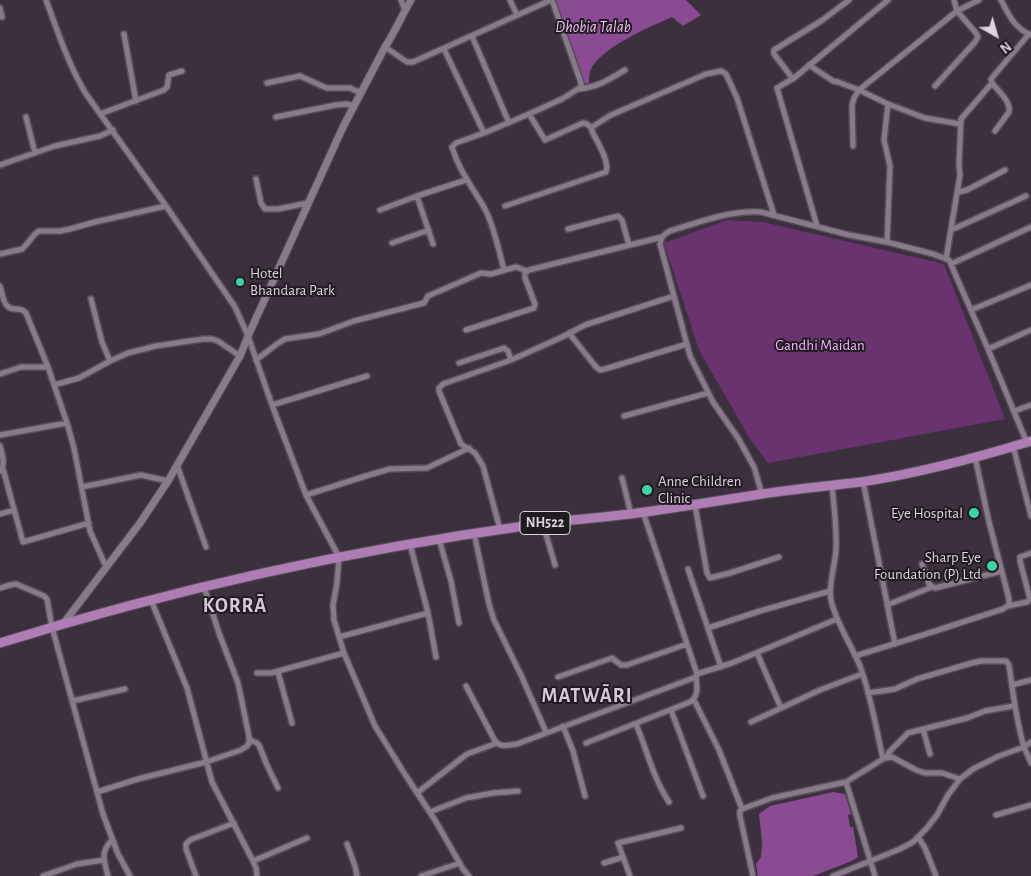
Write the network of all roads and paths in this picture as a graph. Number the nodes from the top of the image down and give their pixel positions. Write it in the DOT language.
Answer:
graph roads {
  1 [pos="46,0"];
  2 [pos="401,0"];
  3 [pos="412,0"];
  4 [pos="510,0"];
  5 [pos="552,0"];
  6 [pos="849,0"];
  7 [pos="888,0"];
  8 [pos="954,0"];
  9 [pos="979,0"];
  10 [pos="1001,0"];
  11 [pos="0,8"];
  12 [pos="405,10"];
  13 [pos="958,11"];
  14 [pos="517,15"];
  15 [pos="2,17"];
  16 [pos="124,34"];
  17 [pos="1030,35"];
  18 [pos="472,36"];
  19 [pos="385,47"];
  20 [pos="444,48"];
  21 [pos="809,65"];
  22 [pos="626,70"];
  23 [pos="182,71"];
  24 [pos="793,79"];
  25 [pos="266,83"];
  26 [pos="992,83"];
  27 [pos="935,86"];
  28 [pos="579,89"];
  29 [pos="859,90"];
  30 [pos="361,93"];
  31 [pos="136,100"];
  32 [pos="888,104"];
  33 [pos="354,106"];
  34 [pos="100,114"];
  35 [pos="529,114"];
  36 [pos="26,117"];
  37 [pos="276,117"];
  38 [pos="509,123"];
  39 [pos="960,124"];
  40 [pos="592,129"];
  41 [pos="113,130"];
  42 [pos="995,131"];
  43 [pos="484,133"];
  44 [pos="853,146"];
  45 [pos="35,153"];
  46 [pos="0,164"];
  47 [pos="1005,170"];
  48 [pos="256,179"];
  49 [pos="466,180"];
  50 [pos="958,192"];
  51 [pos="417,196"];
  52 [pos="1026,196"];
  53 [pos="308,203"];
  54 [pos="166,206"];
  55 [pos="505,206"];
  56 [pos="380,210"];
  57 [pos="774,215"];
  58 [pos="817,226"];
  59 [pos="1031,227"];
  60 [pos="568,229"];
  61 [pos="429,230"];
  62 [pos="951,230"];
  63 [pos="662,237"];
  64 [pos="887,242"];
  65 [pos="392,243"];
  66 [pos="434,244"];
  67 [pos="629,245"];
  68 [pos="0,254"];
  69 [pos="946,258"];
  70 [pos="951,264"];
  71 [pos="504,270"];
  72 [pos="527,271"];
  73 [pos="1031,285"];
  74 [pos="0,286"];
  75 [pos="674,296"];
  76 [pos="91,299"];
  77 [pos="971,310"];
  78 [pos="466,330"];
  79 [pos="1031,330"];
  80 [pos="569,333"];
  81 [pos="248,336"];
  82 [pos="687,344"];
  83 [pos="988,349"];
  84 [pos="240,356"];
  85 [pos="110,360"];
  86 [pos="256,360"];
  87 [pos="512,360"];
  88 [pos="458,363"];
  89 [pos="48,367"];
  90 [pos="0,374"];
  91 [pos="367,376"];
  92 [pos="54,385"];
  93 [pos="708,393"];
  94 [pos="272,405"];
  95 [pos="1031,405"];
  96 [pos="1014,411"];
  97 [pos="624,416"];
  98 [pos="67,423"];
  99 [pos="0,435"];
  100 [pos="1029,442"];
  101 [pos="0,446"];
  102 [pos="1013,446"];
  103 [pos="469,448"];
  104 [pos="975,457"];
  105 [pos="177,465"];
  106 [pos="1,470"];
  107 [pos="622,478"];
  108 [pos="168,481"];
  109 [pos="863,481"];
  110 [pos="832,485"];
  111 [pos="82,487"];
  112 [pos="762,494"];
  113 [pos="306,495"];
  114 [pos="695,505"];
  115 [pos="14,510"];
  116 [pos="643,512"];
  117 [pos="0,514"];
  118 [pos="631,514"];
  119 [pos="1031,516"];
  120 [pos="88,523"];
  121 [pos="543,524"];
  122 [pos="500,530"];
  123 [pos="474,533"];
  124 [pos="439,539"];
  125 [pos="410,544"];
  126 [pos="206,547"];
  127 [pos="1031,553"];
  128 [pos="339,558"];
  129 [pos="779,558"];
  130 [pos="922,564"];
  131 [pos="555,565"];
  132 [pos="106,567"];
  133 [pos="688,569"];
  134 [pos="1002,571"];
  135 [pos="204,587"];
  136 [pos="0,588"];
  137 [pos="932,588"];
  138 [pos="830,591"];
  139 [pos="152,600"];
  140 [pos="887,605"];
  141 [pos="1008,606"];
  142 [pos="428,613"];
  143 [pos="838,619"];
  144 [pos="459,622"];
  145 [pos="63,624"];
  146 [pos="52,627"];
  147 [pos="708,628"];
  148 [pos="340,637"];
  149 [pos="0,643"];
  150 [pos="687,644"];
  151 [pos="895,644"];
  152 [pos="344,653"];
  153 [pos="756,653"];
  154 [pos="855,656"];
  155 [pos="436,657"];
  156 [pos="721,666"];
  157 [pos="278,672"];
  158 [pos="257,673"];
  159 [pos="862,674"];
  160 [pos="697,676"];
  161 [pos="558,677"];
  162 [pos="1031,680"];
  163 [pos="1012,685"];
  164 [pos="466,686"];
  165 [pos="124,689"];
  166 [pos="868,693"];
  167 [pos="694,700"];
  168 [pos="72,701"];
  169 [pos="1014,706"];
  170 [pos="781,708"];
  171 [pos="671,710"];
  172 [pos="751,722"];
  173 [pos="292,723"];
  174 [pos="636,724"];
  175 [pos="563,726"];
  176 [pos="924,729"];
  177 [pos="546,732"];
  178 [pos="250,740"];
  179 [pos="1031,742"];
  180 [pos="497,743"];
  181 [pos="586,743"];
  182 [pos="1024,747"];
  183 [pos="930,754"];
  184 [pos="885,758"];
  185 [pos="206,762"];
  186 [pos="1031,763"];
  187 [pos="960,779"];
  188 [pos="846,782"];
  189 [pos="278,788"];
  190 [pos="518,791"];
  191 [pos="97,792"];
  192 [pos="417,793"];
  193 [pos="585,796"];
  194 [pos="703,796"];
  195 [pos="669,802"];
  196 [pos="1031,806"];
  197 [pos="742,809"];
  198 [pos="430,812"];
  199 [pos="996,815"];
  200 [pos="234,823"];
  201 [pos="681,828"];
  202 [pos="918,837"];
  203 [pos="307,838"];
  204 [pos="112,840"];
  205 [pos="347,844"];
  206 [pos="623,857"];
  207 [pos="104,860"];
  208 [pos="253,861"];
  209 [pos="871,861"];
  210 [pos="460,863"];
  211 [pos="604,863"];
  212 [pos="43,876"];
  213 [pos="108,876"];
  214 [pos="130,876"];
  215 [pos="196,876"];
  216 [pos="257,876"];
  217 [pos="357,876"];
  218 [pos="421,876"];
  219 [pos="469,876"];
  220 [pos="630,876"];
  221 [pos="753,876"];
  222 [pos="833,876"];
  223 [pos="876,876"];
  224 [pos="936,876"];
  1 -- 34 [label="street"];
  2 -- 12 [label="street"];
  3 -- 12 [label="main road"];
  4 -- 14 [label="street"];
  5 -- 14 [label="street"];
  5 -- 28 [label="street"];
  6 -- 24 [label="street"];
  7 -- 21 [label="street"];
  8 -- 13 [label="street"];
  9 -- 13 [label="street"];
  10 -- 17 [label="street"];
  11 -- 15 [label="street"];
  12 -- 19 [label="main road"];
  13 -- 27 [label="street"];
  13 -- 29 [label="street"];
  14 -- 18 [label="street"];
  16 -- 31 [label="street"];
  17 -- 26 [label="street"];
  18 -- 20 [label="street"];
  18 -- 38 [label="street"];
  19 -- 20 [label="street"];
  19 -- 30 [label="main road"];
  20 -- 43 [label="street"];
  21 -- 24 [label="street"];
  21 -- 29 [label="street"];
  22 -- 28 [label="street"];
  23 -- 31 [label="street"];
  24 -- 58 [label="street"];
  25 -- 30 [label="street"];
  26 -- 39 [label="street"];
  26 -- 42 [label="street"];
  28 -- 35 [label="street"];
  29 -- 32 [label="street"];
  29 -- 44 [label="street"];
  30 -- 33 [label="main road"];
  31 -- 34 [label="street"];
  32 -- 39 [label="street"];
  32 -- 64 [label="street"];
  33 -- 37 [label="street"];
  33 -- 53 [label="main road"];
  34 -- 41 [label="street"];
  35 -- 38 [label="street"];
  35 -- 40 [label="street"];
  36 -- 45 [label="street"];
  38 -- 43 [label="street"];
  39 -- 50 [label="street"];
  40 -- 55 [label="street"];
  40 -- 57 [label="street"];
  41 -- 45 [label="street"];
  41 -- 54 [label="street"];
  43 -- 49 [label="street"];
  45 -- 46 [label="street"];
  47 -- 50 [label="street"];
  48 -- 53 [label="street"];
  49 -- 51 [label="street"];
  49 -- 71 [label="street"];
  50 -- 62 [label="street"];
  51 -- 56 [label="street"];
  51 -- 61 [label="street"];
  52 -- 62 [label="street"];
  53 -- 81 [label="main road"];
  54 -- 68 [label="street"];
  54 -- 81 [label="street"];
  57 -- 58 [label="street"];
  57 -- 63 [label="street"];
  58 -- 64 [label="street"];
  59 -- 70 [label="street"];
  60 -- 67 [label="street"];
  61 -- 65 [label="street"];
  61 -- 66 [label="street"];
  62 -- 69 [label="street"];
  63 -- 67 [label="street"];
  63 -- 75 [label="street"];
  64 -- 69 [label="street"];
  67 -- 72 [label="street"];
  69 -- 70 [label="street"];
  70 -- 77 [label="street"];
  71 -- 72 [label="street"];
  71 -- 86 [label="street"];
  72 -- 78 [label="street"];
  73 -- 77 [label="street"];
  74 -- 89 [label="street"];
  75 -- 80 [label="street"];
  75 -- 82 [label="street"];
  76 -- 85 [label="street"];
  77 -- 83 [label="street"];
  79 -- 83 [label="street"];
  80 -- 82 [label="street"];
  80 -- 87 [label="street"];
  81 -- 84 [label="main road"];
  81 -- 86 [label="street"];
  82 -- 93 [label="street"];
  83 -- 96 [label="street"];
  84 -- 85 [label="street"];
  84 -- 105 [label="main road"];
  85 -- 92 [label="street"];
  86 -- 94 [label="street"];
  87 -- 88 [label="street"];
  87 -- 103 [label="street"];
  89 -- 90 [label="street"];
  89 -- 92 [label="street"];
  91 -- 94 [label="street"];
  92 -- 98 [label="street"];
  93 -- 97 [label="street"];
  93 -- 112 [label="street"];
  94 -- 113 [label="street"];
  95 -- 96 [label="street"];
  96 -- 100 [label="street"];
  98 -- 99 [label="street"];
  98 -- 111 [label="street"];
  100 -- 102 [label="highway, NH522"];
  101 -- 106 [label="street"];
  102 -- 104 [label="highway, NH522"];
  102 -- 119 [label="street"];
  103 -- 113 [label="street"];
  103 -- 122 [label="street"];
  104 -- 109 [label="highway, NH522"];
  104 -- 134 [label="street"];
  105 -- 108 [label="main road"];
  105 -- 126 [label="street"];
  106 -- 115 [label="street"];
  107 -- 118 [label="street"];
  108 -- 111 [label="street"];
  108 -- 132 [label="main road"];
  109 -- 110 [label="highway, NH522"];
  109 -- 140 [label="street"];
  110 -- 112 [label="highway, NH522"];
  110 -- 138 [label="street"];
  111 -- 120 [label="street"];
  112 -- 114 [label="highway, NH522"];
  113 -- 128 [label="street"];
  114 -- 116 [label="highway, NH522"];
  114 -- 129 [label="street"];
  115 -- 117 [label="street"];
  115 -- 120 [label="street"];
  116 -- 118 [label="highway, NH522"];
  116 -- 150 [label="street"];
  118 -- 121 [label="highway, NH522"];
  120 -- 132 [label="street"];
  121 -- 122 [label="highway, NH522"];
  121 -- 131 [label="street"];
  122 -- 123 [label="highway, NH522"];
  123 -- 124 [label="highway, NH522"];
  123 -- 177 [label="street"];
  124 -- 125 [label="highway, NH522"];
  124 -- 144 [label="street"];
  125 -- 128 [label="highway, NH522"];
  125 -- 142 [label="street"];
  127 -- 141 [label="street"];
  128 -- 135 [label="highway, NH522"];
  128 -- 148 [label="street"];
  130 -- 137 [label="street"];
  132 -- 145 [label="main road"];
  133 -- 147 [label="street"];
  134 -- 137 [label="street"];
  134 -- 141 [label="street"];
  135 -- 139 [label="highway, NH522"];
  135 -- 178 [label="street"];
  136 -- 146 [label="street"];
  137 -- 140 [label="street"];
  138 -- 143 [label="street"];
  138 -- 147 [label="street"];
  139 -- 145 [label="highway, NH522"];
  139 -- 185 [label="street"];
  140 -- 151 [label="street"];
  141 -- 151 [label="street"];
  142 -- 148 [label="street"];
  142 -- 155 [label="street"];
  143 -- 153 [label="street"];
  143 -- 154 [label="street"];
  145 -- 146 [label="highway, NH522"];
  146 -- 149 [label="highway, NH522"];
  146 -- 168 [label="street"];
  147 -- 156 [label="street"];
  148 -- 152 [label="street"];
  150 -- 160 [label="street"];
  150 -- 161 [label="street"];
  151 -- 154 [label="street"];
  152 -- 157 [label="street"];
  152 -- 192 [label="street"];
  153 -- 156 [label="street"];
  153 -- 170 [label="street"];
  154 -- 159 [label="street"];
  156 -- 160 [label="street"];
  157 -- 158 [label="street"];
  157 -- 173 [label="street"];
  159 -- 166 [label="street"];
  159 -- 170 [label="street"];
  160 -- 167 [label="street"];
  160 -- 175 [label="street"];
  162 -- 163 [label="street"];
  163 -- 166 [label="street"];
  163 -- 169 [label="street"];
  164 -- 180 [label="street"];
  165 -- 168 [label="street"];
  166 -- 184 [label="street"];
  167 -- 171 [label="street"];
  167 -- 197 [label="street"];
  168 -- 191 [label="street"];
  169 -- 176 [label="street"];
  169 -- 182 [label="street"];
  170 -- 172 [label="street"];
  171 -- 174 [label="street"];
  171 -- 194 [label="street"];
  174 -- 181 [label="street"];
  174 -- 195 [label="street"];
  175 -- 177 [label="street"];
  175 -- 193 [label="street"];
  176 -- 183 [label="street"];
  176 -- 184 [label="street"];
  177 -- 180 [label="street"];
  178 -- 185 [label="street"];
  178 -- 189 [label="street"];
  179 -- 182 [label="street"];
  180 -- 192 [label="street"];
  182 -- 186 [label="street"];
  182 -- 187 [label="street"];
  184 -- 187 [label="street"];
  184 -- 188 [label="street"];
  185 -- 191 [label="street"];
  185 -- 200 [label="street"];
  187 -- 202 [label="street"];
  188 -- 197 [label="street"];
  188 -- 209 [label="street"];
  190 -- 198 [label="street"];
  191 -- 204 [label="street"];
  192 -- 198 [label="street"];
  196 -- 199 [label="street"];
  197 -- 221 [label="street"];
  198 -- 210 [label="street"];
  200 -- 208 [label="street"];
  200 -- 215 [label="street"];
  201 -- 206 [label="street"];
  202 -- 209 [label="street"];
  202 -- 224 [label="street"];
  203 -- 208 [label="street"];
  204 -- 207 [label="street"];
  204 -- 214 [label="street"];
  205 -- 217 [label="street"];
  206 -- 211 [label="street"];
  206 -- 220 [label="street"];
  207 -- 212 [label="street"];
  207 -- 213 [label="street"];
  208 -- 216 [label="street"];
  209 -- 222 [label="street"];
  209 -- 223 [label="street"];
  210 -- 218 [label="street"];
  210 -- 219 [label="street"];
}
